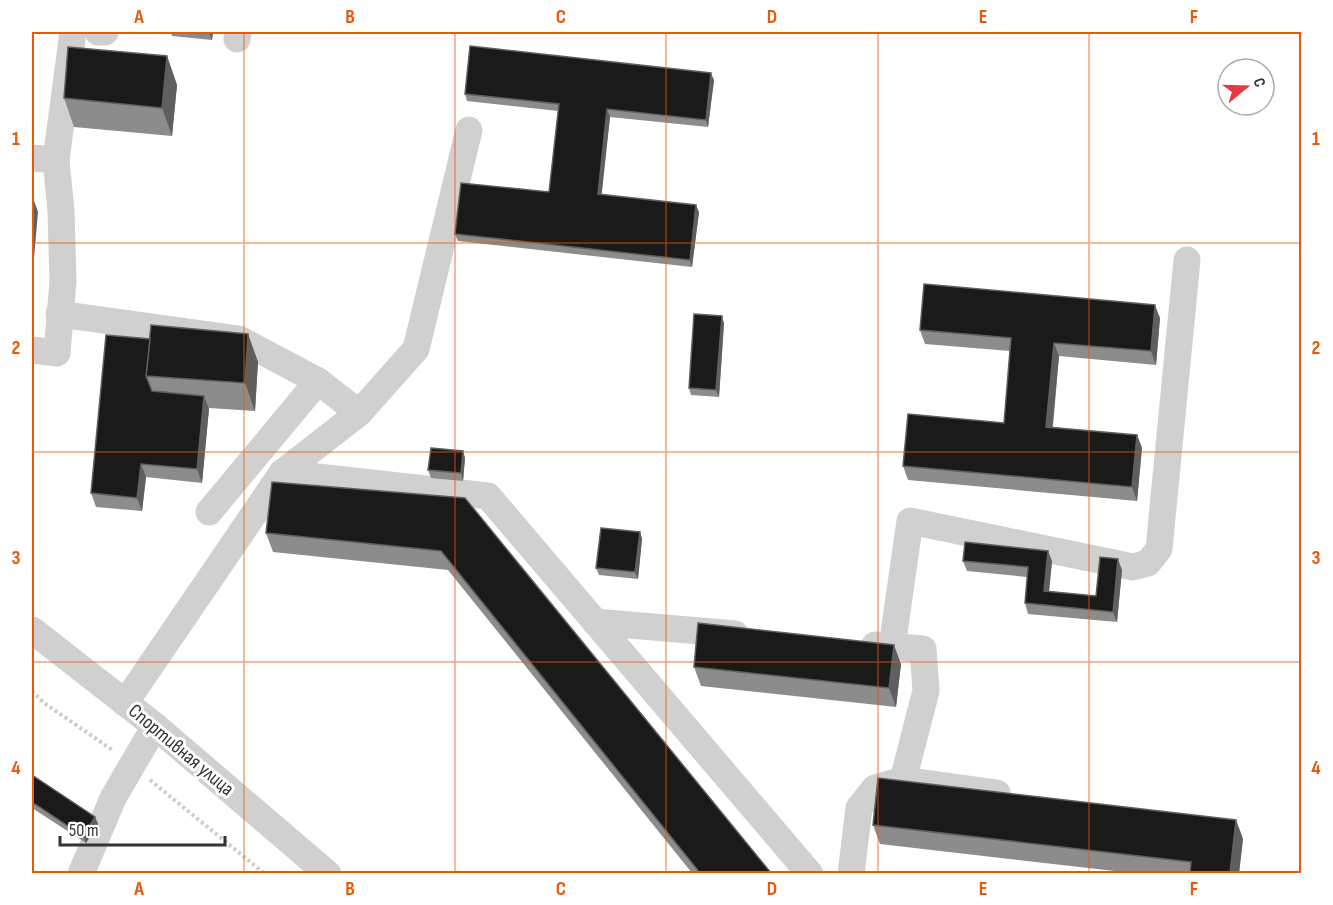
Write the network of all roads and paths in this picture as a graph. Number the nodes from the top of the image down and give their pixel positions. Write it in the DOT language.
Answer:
graph roads {
  1 [pos="73,32"];
  2 [pos="469,130"];
  3 [pos="44,159"];
  4 [pos="1187,260"];
  5 [pos="59,314"];
  6 [pos="32,350"];
  7 [pos="318,381"];
  8 [pos="359,413"];
  9 [pos="282,473"];
  10 [pos="208,512"];
  11 [pos="595,622"];
  12 [pos="32,630"];
  13 [pos="761,636"];
  14 [pos="856,644"];
  15 [pos="892,647"];
  16 [pos="125,703"];
  17 [pos="155,726"];
  18 [pos="903,780"];
  19 [pos="1020,796"];
  20 [pos="81,873"];
  21 [pos="328,873"];
  22 [pos="810,873"];
  23 [pos="851,873"];
  1 -- 3 [label="street"];
  2 -- 8 [label="street"];
  3 -- 5 [label="street"];
  4 -- 15 [label="street"];
  5 -- 6 [label="street"];
  5 -- 7 [label="street"];
  7 -- 8 [label="street"];
  7 -- 10 [label="street"];
  8 -- 9 [label="street"];
  9 -- 11 [label="street"];
  9 -- 16 [label="street"];
  11 -- 13 [label="street"];
  11 -- 22 [label="street"];
  12 -- 16 [label="street, Спортивная улица"];
  14 -- 15 [label="street"];
  15 -- 18 [label="street"];
  16 -- 17 [label="street, Спортивная улица"];
  17 -- 20 [label="street"];
  17 -- 21 [label="street, Спортивная улица"];
  18 -- 19 [label="street"];
  18 -- 23 [label="street"];
}
